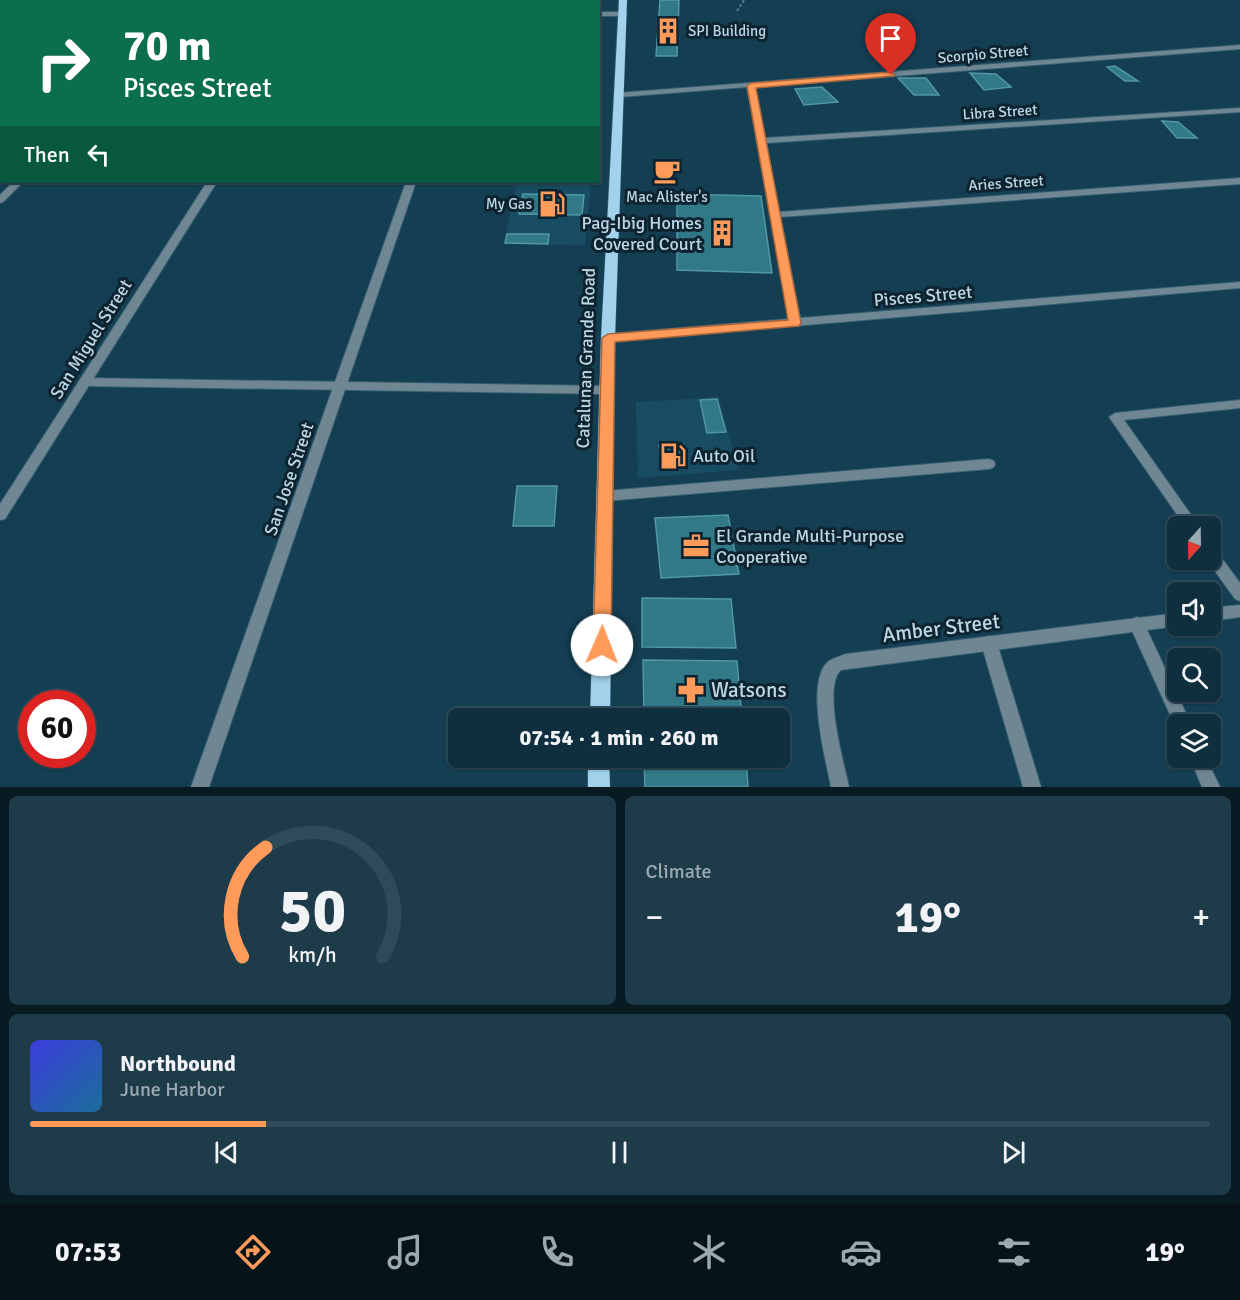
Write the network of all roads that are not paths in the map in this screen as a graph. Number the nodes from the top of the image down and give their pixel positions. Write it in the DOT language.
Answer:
graph roads {
  1 [pos="623,7"];
  2 [pos="600,13"];
  3 [pos="1240,47"];
  4 [pos="751,86"];
  5 [pos="620,96"];
  6 [pos="1240,110"];
  7 [pos="761,141"];
  8 [pos="1240,181"];
  9 [pos="17,183"];
  10 [pos="211,183"];
  11 [pos="411,183"];
  12 [pos="0,200"];
  13 [pos="775,215"];
  14 [pos="1240,285"];
  15 [pos="795,323"];
  16 [pos="608,338"];
  17 [pos="84,382"];
  18 [pos="341,386"];
  19 [pos="608,390"];
  20 [pos="1240,404"];
  21 [pos="989,464"];
  22 [pos="605,496"];
  23 [pos="0,515"];
  24 [pos="1185,516"];
  25 [pos="1221,568"];
  26 [pos="1240,595"];
  27 [pos="1240,611"];
  28 [pos="1221,614"];
  29 [pos="1167,620"];
  30 [pos="1137,624"];
  31 [pos="990,643"];
  32 [pos="600,708"];
  33 [pos="1178,714"];
  34 [pos="599,768"];
  35 [pos="1202,768"];
  36 [pos="200,787"];
  37 [pos="598,787"];
  38 [pos="840,787"];
  39 [pos="1032,787"];
  40 [pos="1211,787"];
  1 -- 2 [label="street"];
  1 -- 5 [label="main road, Catalunan Grande Road"];
  3 -- 4 [label="street, Scorpio Street"];
  4 -- 5 [label="street, Scorpio Street"];
  4 -- 7 [label="street"];
  5 -- 16 [label="main road, Catalunan Grande Road"];
  6 -- 7 [label="street, Libra Street"];
  7 -- 13 [label="street"];
  8 -- 13 [label="street, Aries Street"];
  9 -- 12 [label="street"];
  10 -- 17 [label="street, San Miguel Street"];
  11 -- 18 [label="street, San Jose Street"];
  13 -- 15 [label="street"];
  14 -- 15 [label="street, Pisces Street"];
  15 -- 16 [label="street, Pisces Street"];
  16 -- 19 [label="main road, Catalunan Grande Road"];
  17 -- 18 [label="street"];
  17 -- 23 [label="street, San Miguel Street"];
  18 -- 19 [label="street"];
  18 -- 36 [label="street, San Jose Street"];
  19 -- 22 [label="main road, Catalunan Grande Road"];
  20 -- 24 [label="street"];
  21 -- 22 [label="street"];
  22 -- 32 [label="main road, Catalunan Grande Road"];
  25 -- 26 [label="street"];
  27 -- 28 [label="street"];
  29 -- 30 [label="street, Amber Street"];
  30 -- 31 [label="street, Amber Street"];
  30 -- 33 [label="street"];
  31 -- 38 [label="street, Amber Street"];
  31 -- 39 [label="street"];
  34 -- 37 [label="main road"];
  35 -- 40 [label="street"];
}
